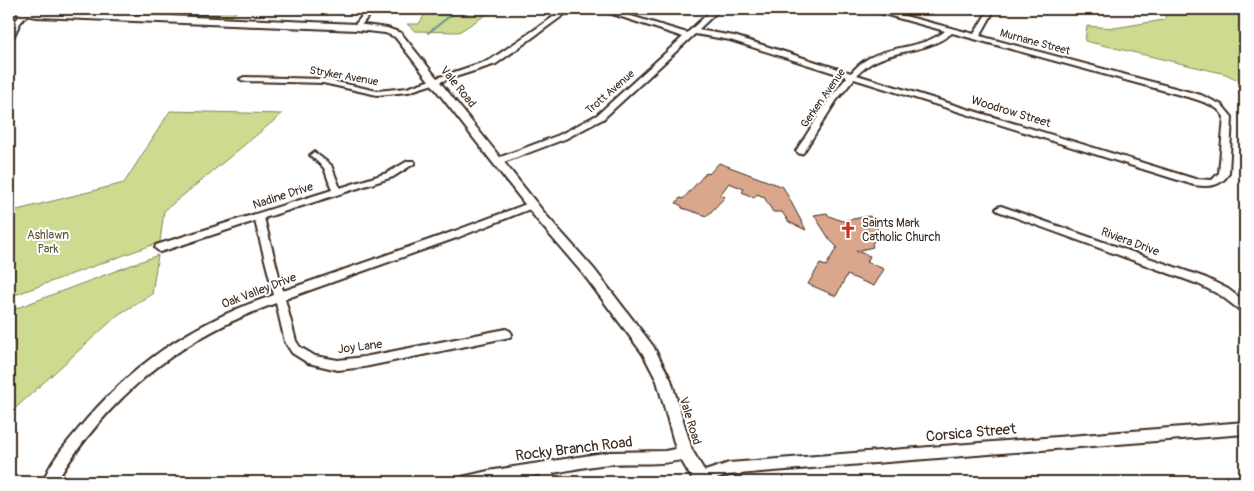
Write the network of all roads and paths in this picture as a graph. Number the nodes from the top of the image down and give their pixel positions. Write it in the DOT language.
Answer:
graph roads {
  1 [pos="371,9"];
  2 [pos="569,9"];
  3 [pos="602,9"];
  4 [pos="716,9"];
  5 [pos="871,9"];
  6 [pos="992,9"];
  7 [pos="9,10"];
  8 [pos="26,13"];
  9 [pos="357,27"];
  10 [pos="951,30"];
  11 [pos="690,33"];
  12 [pos="976,37"];
  13 [pos="9,38"];
  14 [pos="852,75"];
  15 [pos="244,78"];
  16 [pos="436,82"];
  17 [pos="1194,96"];
  18 [pos="800,151"];
  19 [pos="314,156"];
  20 [pos="498,160"];
  21 [pos="411,163"];
  22 [pos="337,192"];
  23 [pos="532,205"];
  24 [pos="1001,209"];
  25 [pos="259,217"];
  26 [pos="160,248"];
  27 [pos="278,298"];
  28 [pos="1245,308"];
  29 [pos="506,334"];
  30 [pos="1245,428"];
  31 [pos="685,453"];
  32 [pos="546,468"];
  33 [pos="702,480"];
  34 [pos="49,482"];
  35 [pos="467,482"];
  36 [pos="548,482"];
  1 -- 9 [label="street"];
  2 -- 16 [label="street, Stryker Avenue"];
  3 -- 11 [label="street, Woodrow Street"];
  4 -- 11 [label="street, Trott Avenue"];
  5 -- 10 [label="street, Murnane Street"];
  6 -- 12 [label="street"];
  7 -- 8 [label="main road, Vale Road"];
  8 -- 9 [label="main road, Vale Road"];
  8 -- 13 [label="street"];
  9 -- 16 [label="main road, Vale Road"];
  10 -- 12 [label="street, Murnane Street"];
  10 -- 14 [label="street, Gerken Avenue"];
  11 -- 14 [label="street, Woodrow Street"];
  11 -- 20 [label="street, Trott Avenue"];
  12 -- 17 [label="street, Murnane Street"];
  14 -- 17 [label="street, Woodrow Street"];
  14 -- 18 [label="street, Gerken Avenue"];
  15 -- 16 [label="street, Stryker Avenue"];
  16 -- 20 [label="main road, Vale Road"];
  19 -- 22 [label="street"];
  20 -- 23 [label="main road, Vale Road"];
  21 -- 22 [label="street, Nadine Drive"];
  22 -- 25 [label="street, Nadine Drive"];
  23 -- 27 [label="street, Oak Valley Drive"];
  23 -- 31 [label="main road, Vale Road"];
  24 -- 28 [label="street, Riviera Drive"];
  25 -- 26 [label="street, Nadine Drive"];
  25 -- 27 [label="street, Joy Lane"];
  27 -- 29 [label="street, Joy Lane"];
  27 -- 34 [label="street, Oak Valley Drive"];
  30 -- 33 [label="street, Corsica Street"];
  31 -- 32 [label="street, Rocky Branch Road"];
  31 -- 33 [label="main road, Vale Road"];
  32 -- 35 [label="street, Rocky Branch Road"];
  32 -- 36 [label="street"];
}
